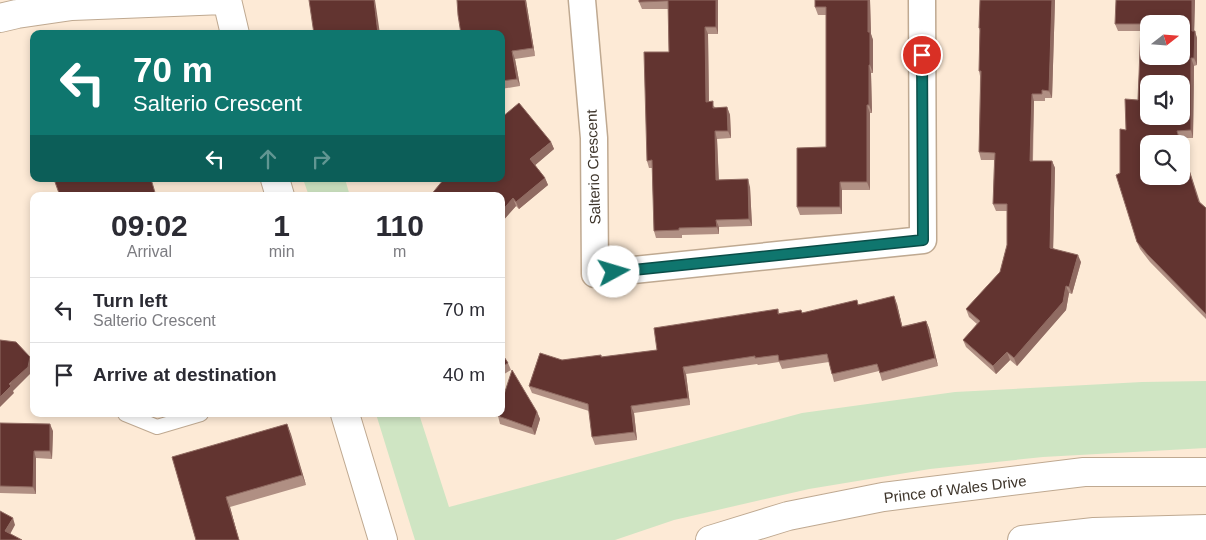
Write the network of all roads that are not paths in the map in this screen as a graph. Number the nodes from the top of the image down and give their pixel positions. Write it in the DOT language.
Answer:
graph roads {
  1 [pos="226,0"];
  2 [pos="582,0"];
  3 [pos="922,0"];
  4 [pos="0,18"];
  5 [pos="235,30"];
  6 [pos="133,417"];
  7 [pos="190,417"];
  8 [pos="346,417"];
  9 [pos="1206,472"];
  10 [pos="1206,529"];
  11 [pos="383,540"];
  12 [pos="710,540"];
  13 [pos="1022,540"];
  1 -- 4 [label="main road"];
  1 -- 5 [label="main road"];
  2 -- 3 [label="street, Salterio Crescent"];
  6 -- 7 [label="lane"];
  8 -- 11 [label="main road"];
  9 -- 12 [label="main road, Prince of Wales Drive"];
  10 -- 13 [label="main road"];
}
